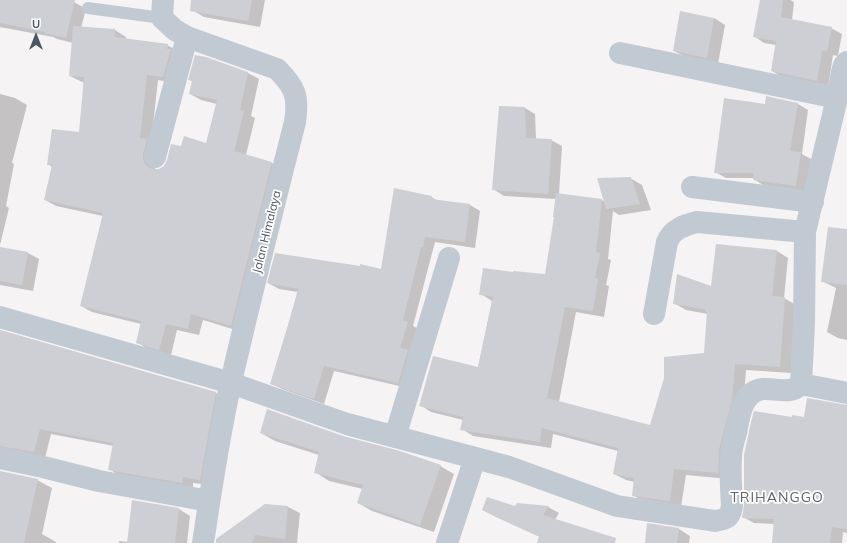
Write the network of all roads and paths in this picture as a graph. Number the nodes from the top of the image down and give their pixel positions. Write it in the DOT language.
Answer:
graph roads {
  1 [pos="88,8"];
  2 [pos="162,9"];
  3 [pos="187,37"];
  4 [pos="620,53"];
  5 [pos="847,62"];
  6 [pos="837,98"];
  7 [pos="155,157"];
  8 [pos="692,187"];
  9 [pos="813,202"];
  10 [pos="805,232"];
  11 [pos="449,258"];
  12 [pos="654,314"];
  13 [pos="0,317"];
  14 [pos="231,383"];
  15 [pos="800,384"];
  16 [pos="847,393"];
  17 [pos="395,437"];
  18 [pos="0,458"];
  19 [pos="475,458"];
  20 [pos="209,501"];
  21 [pos="203,543"];
  22 [pos="447,543"];
  1 -- 2 [label="lane"];
  2 -- 3 [label="street, Jalan Himalaya"];
  3 -- 7 [label="street"];
  3 -- 14 [label="street, Jalan Himalaya"];
  4 -- 6 [label="street"];
  5 -- 6 [label="street"];
  6 -- 9 [label="street"];
  8 -- 9 [label="street"];
  9 -- 10 [label="street"];
  10 -- 12 [label="street"];
  10 -- 15 [label="street"];
  11 -- 17 [label="street"];
  13 -- 14 [label="street"];
  14 -- 17 [label="street"];
  14 -- 20 [label="street, Jalan Himalaya"];
  15 -- 16 [label="street"];
  15 -- 19 [label="street"];
  17 -- 19 [label="street"];
  18 -- 20 [label="street"];
  19 -- 22 [label="street"];
  20 -- 21 [label="street, Jalan Himalaya"];
}
